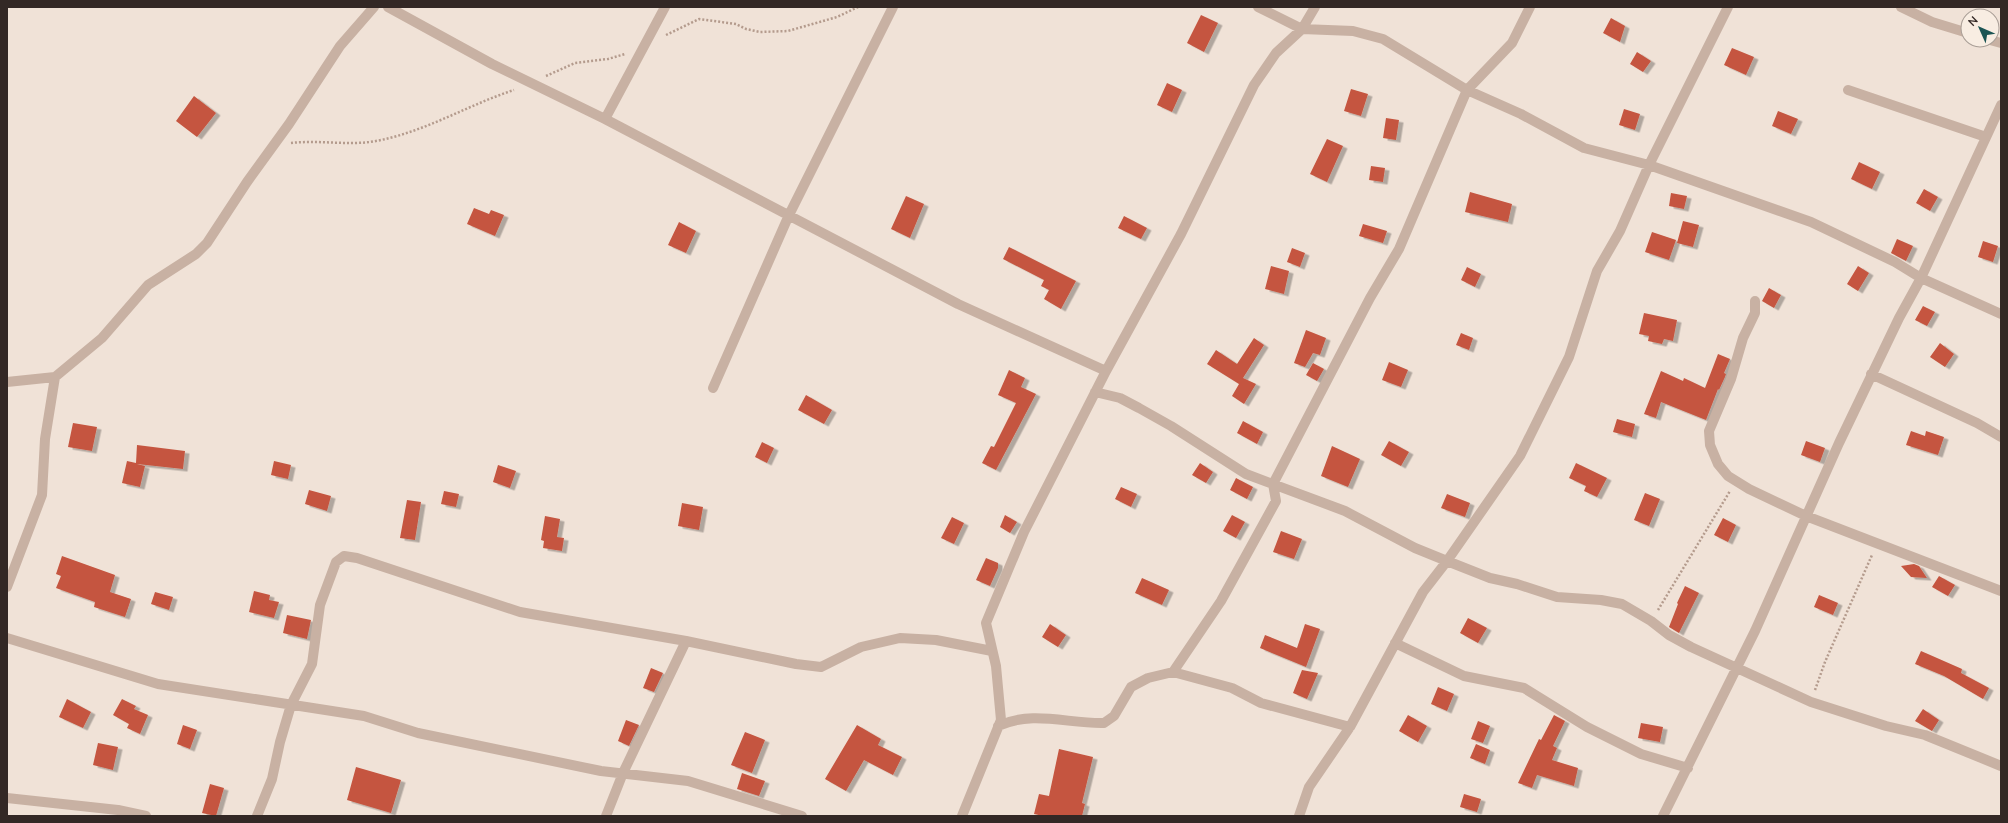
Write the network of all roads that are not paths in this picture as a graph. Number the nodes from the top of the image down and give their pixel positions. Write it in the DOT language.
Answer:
graph roads {
  1 [pos="374,7"];
  2 [pos="388,7"];
  3 [pos="665,7"];
  4 [pos="893,7"];
  5 [pos="1258,7"];
  6 [pos="1315,7"];
  7 [pos="1530,7"];
  8 [pos="1728,7"];
  9 [pos="1901,7"];
  10 [pos="1302,29"];
  11 [pos="1960,31"];
  12 [pos="1467,90"];
  13 [pos="1848,90"];
  14 [pos="2001,105"];
  15 [pos="605,119"];
  16 [pos="1986,138"];
  17 [pos="1649,164"];
  18 [pos="789,215"];
  19 [pos="1921,278"];
  20 [pos="1755,301"];
  21 [pos="2001,314"];
  22 [pos="1106,371"];
  23 [pos="1872,374"];
  24 [pos="56,376"];
  25 [pos="7,382"];
  26 [pos="713,388"];
  27 [pos="1095,392"];
  28 [pos="2001,437"];
  29 [pos="1273,484"];
  30 [pos="1806,516"];
  31 [pos="1447,561"];
  32 [pos="7,587"];
  33 [pos="2001,591"];
  34 [pos="7,638"];
  35 [pos="686,641"];
  36 [pos="1395,643"];
  37 [pos="992,651"];
  38 [pos="1736,668"];
  39 [pos="1172,672"];
  40 [pos="291,705"];
  41 [pos="998,726"];
  42 [pos="1350,727"];
  43 [pos="2001,766"];
  44 [pos="1688,768"];
  45 [pos="624,773"];
  46 [pos="7,798"];
  47 [pos="146,816"];
  48 [pos="257,816"];
  49 [pos="606,816"];
  50 [pos="802,816"];
  51 [pos="962,816"];
  52 [pos="1299,816"];
  53 [pos="1663,816"];
  1 -- 24 [label="street"];
  2 -- 15 [label="street"];
  3 -- 15 [label="street"];
  4 -- 18 [label="street"];
  5 -- 10 [label="street"];
  6 -- 10 [label="street"];
  7 -- 12 [label="street"];
  8 -- 17 [label="street"];
  9 -- 11 [label="street"];
  10 -- 12 [label="street"];
  10 -- 22 [label="street"];
  12 -- 17 [label="street"];
  12 -- 29 [label="street"];
  13 -- 16 [label="street"];
  14 -- 16 [label="street"];
  15 -- 18 [label="street"];
  16 -- 19 [label="street"];
  17 -- 19 [label="street"];
  17 -- 31 [label="street"];
  18 -- 22 [label="street"];
  18 -- 26 [label="street"];
  19 -- 21 [label="street"];
  19 -- 23 [label="street"];
  20 -- 30 [label="street"];
  22 -- 27 [label="street"];
  23 -- 28 [label="street"];
  23 -- 30 [label="street"];
  24 -- 25 [label="street"];
  24 -- 32 [label="street"];
  27 -- 29 [label="street"];
  27 -- 37 [label="street"];
  29 -- 31 [label="street"];
  29 -- 39 [label="street"];
  30 -- 33 [label="street"];
  30 -- 38 [label="street"];
  31 -- 36 [label="street"];
  31 -- 38 [label="street"];
  34 -- 40 [label="street"];
  35 -- 37 [label="street"];
  35 -- 40 [label="street"];
  35 -- 45 [label="street"];
  36 -- 42 [label="street"];
  36 -- 44 [label="street"];
  37 -- 41 [label="street"];
  38 -- 43 [label="street"];
  38 -- 44 [label="street"];
  39 -- 41 [label="street"];
  39 -- 42 [label="street"];
  40 -- 45 [label="street"];
  40 -- 48 [label="street"];
  41 -- 51 [label="street"];
  42 -- 52 [label="street"];
  44 -- 53 [label="street"];
  45 -- 49 [label="street"];
  45 -- 50 [label="street"];
  46 -- 47 [label="street"];
}
